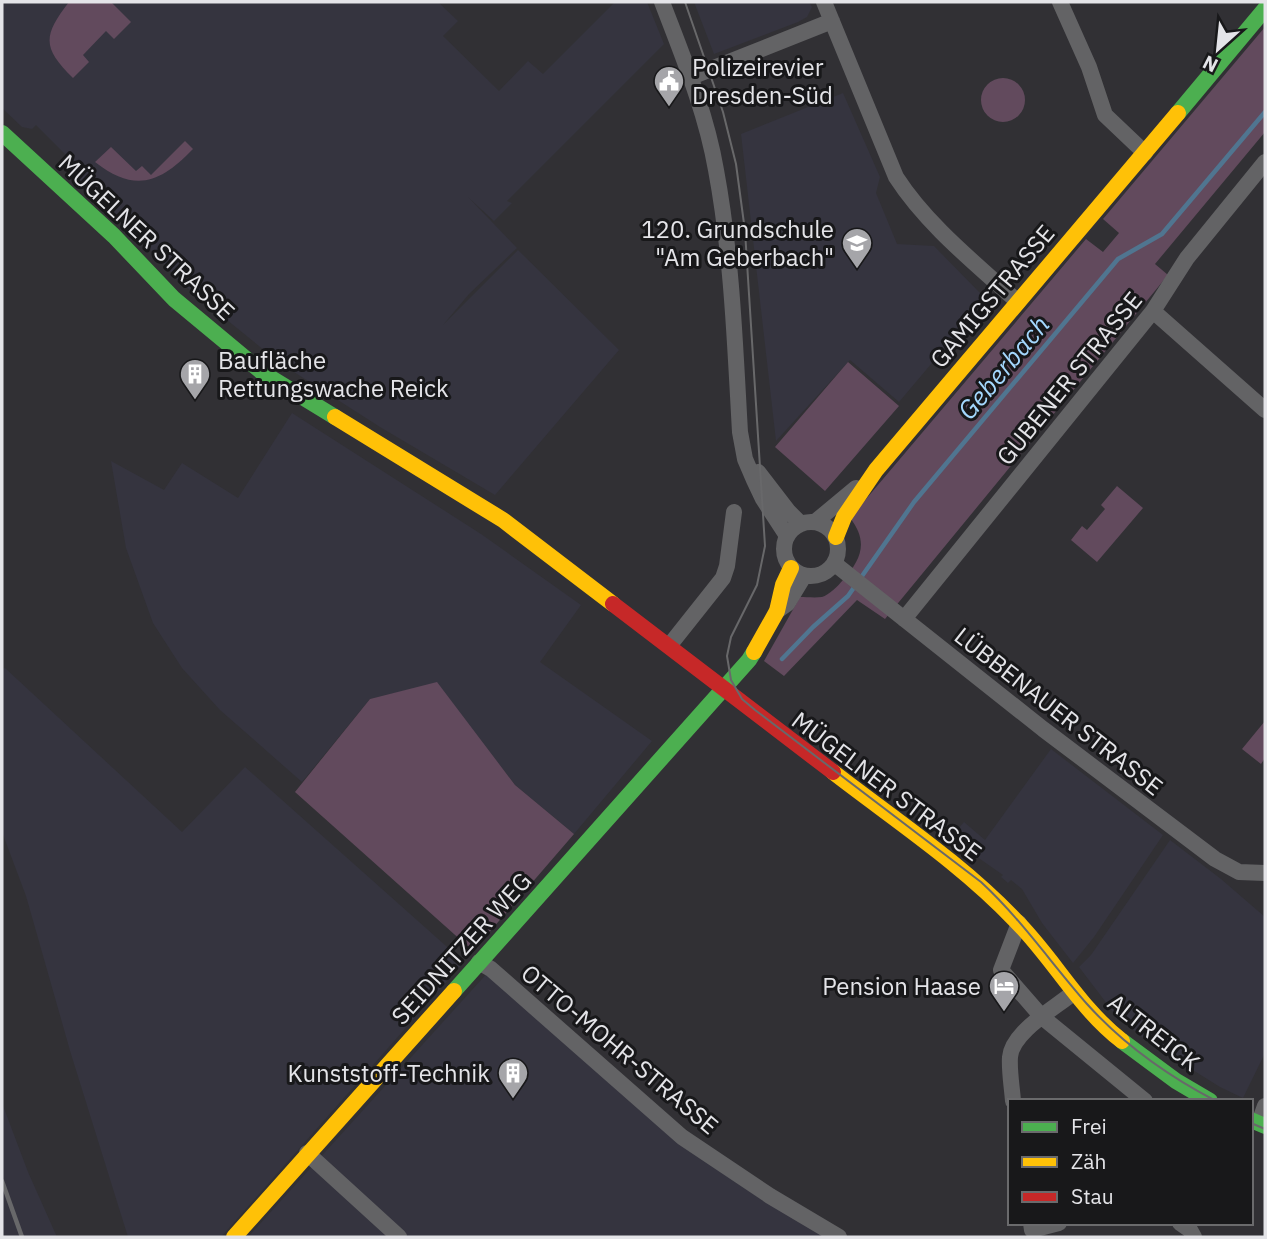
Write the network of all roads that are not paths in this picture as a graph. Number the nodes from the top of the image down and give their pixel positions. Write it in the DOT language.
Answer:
graph roads {
  1 [pos="662,2"];
  2 [pos="824,2"];
  3 [pos="1060,2"];
  4 [pos="1265,9"];
  5 [pos="832,21"];
  6 [pos="691,77"];
  7 [pos="2,133"];
  8 [pos="1145,153"];
  9 [pos="1265,162"];
  10 [pos="1018,302"];
  11 [pos="1153,311"];
  12 [pos="1265,410"];
  13 [pos="743,446"];
  14 [pos="876,470"];
  15 [pos="734,512"];
  16 [pos="808,523"];
  17 [pos="787,536"];
  18 [pos="836,537"];
  19 [pos="835,564"];
  20 [pos="798,572"];
  21 [pos="904,619"];
  22 [pos="669,646"];
  23 [pos="724,689"];
  24 [pos="1265,873"];
  25 [pos="1019,923"];
  26 [pos="479,962"];
  27 [pos="1073,993"];
  28 [pos="1042,1017"];
  29 [pos="1013,1099"];
  30 [pos="1143,1099"];
  31 [pos="1207,1099"];
  32 [pos="1265,1106"];
  33 [pos="1259,1123"];
  34 [pos="307,1153"];
  35 [pos="1031,1225"];
  36 [pos="1051,1225"];
  37 [pos="233,1237"];
  38 [pos="399,1237"];
  39 [pos="839,1237"];
  1 -- 6 [label="street"];
  2 -- 5 [label="street"];
  3 -- 8 [label="street"];
  4 -- 8 [label="street, GAMIGSTRASSE"];
  5 -- 6 [label="street"];
  5 -- 10 [label="street"];
  6 -- 13 [label="street"];
  7 -- 22 [label="street, MÜGELNER STRASSE"];
  8 -- 10 [label="street, GAMIGSTRASSE"];
  9 -- 11 [label="street, GUBENER STRASSE"];
  10 -- 14 [label="street, GAMIGSTRASSE"];
  11 -- 12 [label="street"];
  11 -- 21 [label="street, GUBENER STRASSE"];
  13 -- 16 [label="street"];
  13 -- 17 [label="street"];
  14 -- 16 [label="street, GAMIGSTRASSE"];
  14 -- 18 [label="street, GAMIGSTRASSE"];
  15 -- 22 [label="street"];
  16 -- 17 [label="street, GAMIGSTRASSE"];
  16 -- 18 [label="street"];
  17 -- 20 [label="street"];
  18 -- 19 [label="street, GAMIGSTRASSE"];
  19 -- 20 [label="street"];
  19 -- 21 [label="street, LÜBBENAUER STRASSE"];
  20 -- 23 [label="street"];
  21 -- 24 [label="street, LÜBBENAUER STRASSE"];
  22 -- 23 [label="street, MÜGELNER STRASSE"];
  23 -- 25 [label="street, MÜGELNER STRASSE"];
  23 -- 26 [label="street, SEIDNITZER WEG"];
  25 -- 27 [label="street, ALTREICK"];
  25 -- 28 [label="street"];
  26 -- 34 [label="street, SEIDNITZER WEG"];
  26 -- 39 [label="street, OTTO-MOHR-STRASSE"];
  27 -- 28 [label="street, ALTREICK"];
  27 -- 31 [label="street, ALTREICK"];
  28 -- 29 [label="street, ALTREICK"];
  28 -- 30 [label="street"];
  32 -- 33 [label="street"];
  34 -- 37 [label="street, SEIDNITZER WEG"];
  34 -- 38 [label="street"];
  35 -- 36 [label="street"];
}
